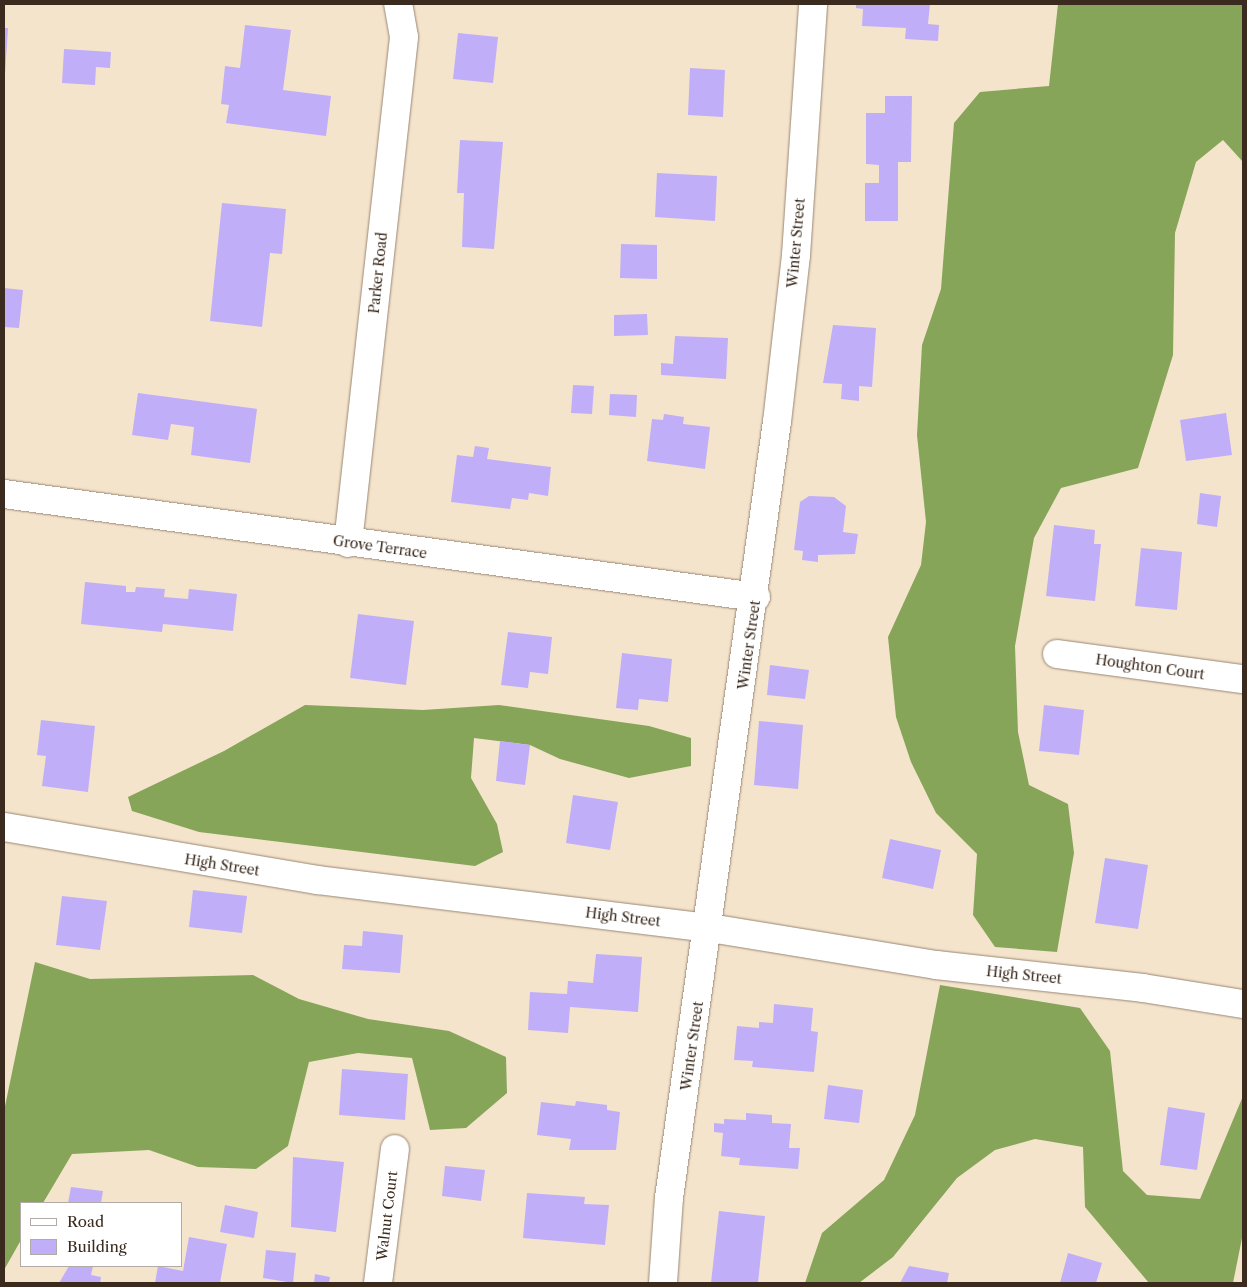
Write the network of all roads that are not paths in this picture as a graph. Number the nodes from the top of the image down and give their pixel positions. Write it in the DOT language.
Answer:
graph roads {
  1 [pos="398,4"];
  2 [pos="813,4"];
  3 [pos="4,494"];
  4 [pos="348,543"];
  5 [pos="756,597"];
  6 [pos="1057,654"];
  7 [pos="1243,679"];
  8 [pos="4,827"];
  9 [pos="710,928"];
  10 [pos="1243,1004"];
  11 [pos="395,1149"];
  12 [pos="378,1283"];
  13 [pos="663,1283"];
  1 -- 4 [label="street, Parker Road"];
  2 -- 5 [label="street, Winter Street"];
  3 -- 4 [label="street, Grove Terrace"];
  4 -- 5 [label="street, Grove Terrace"];
  5 -- 9 [label="street, Winter Street"];
  6 -- 7 [label="street, Houghton Court"];
  8 -- 9 [label="street, High Street"];
  9 -- 10 [label="street, High Street"];
  9 -- 13 [label="street, Winter Street"];
  11 -- 12 [label="street, Walnut Court"];
}
